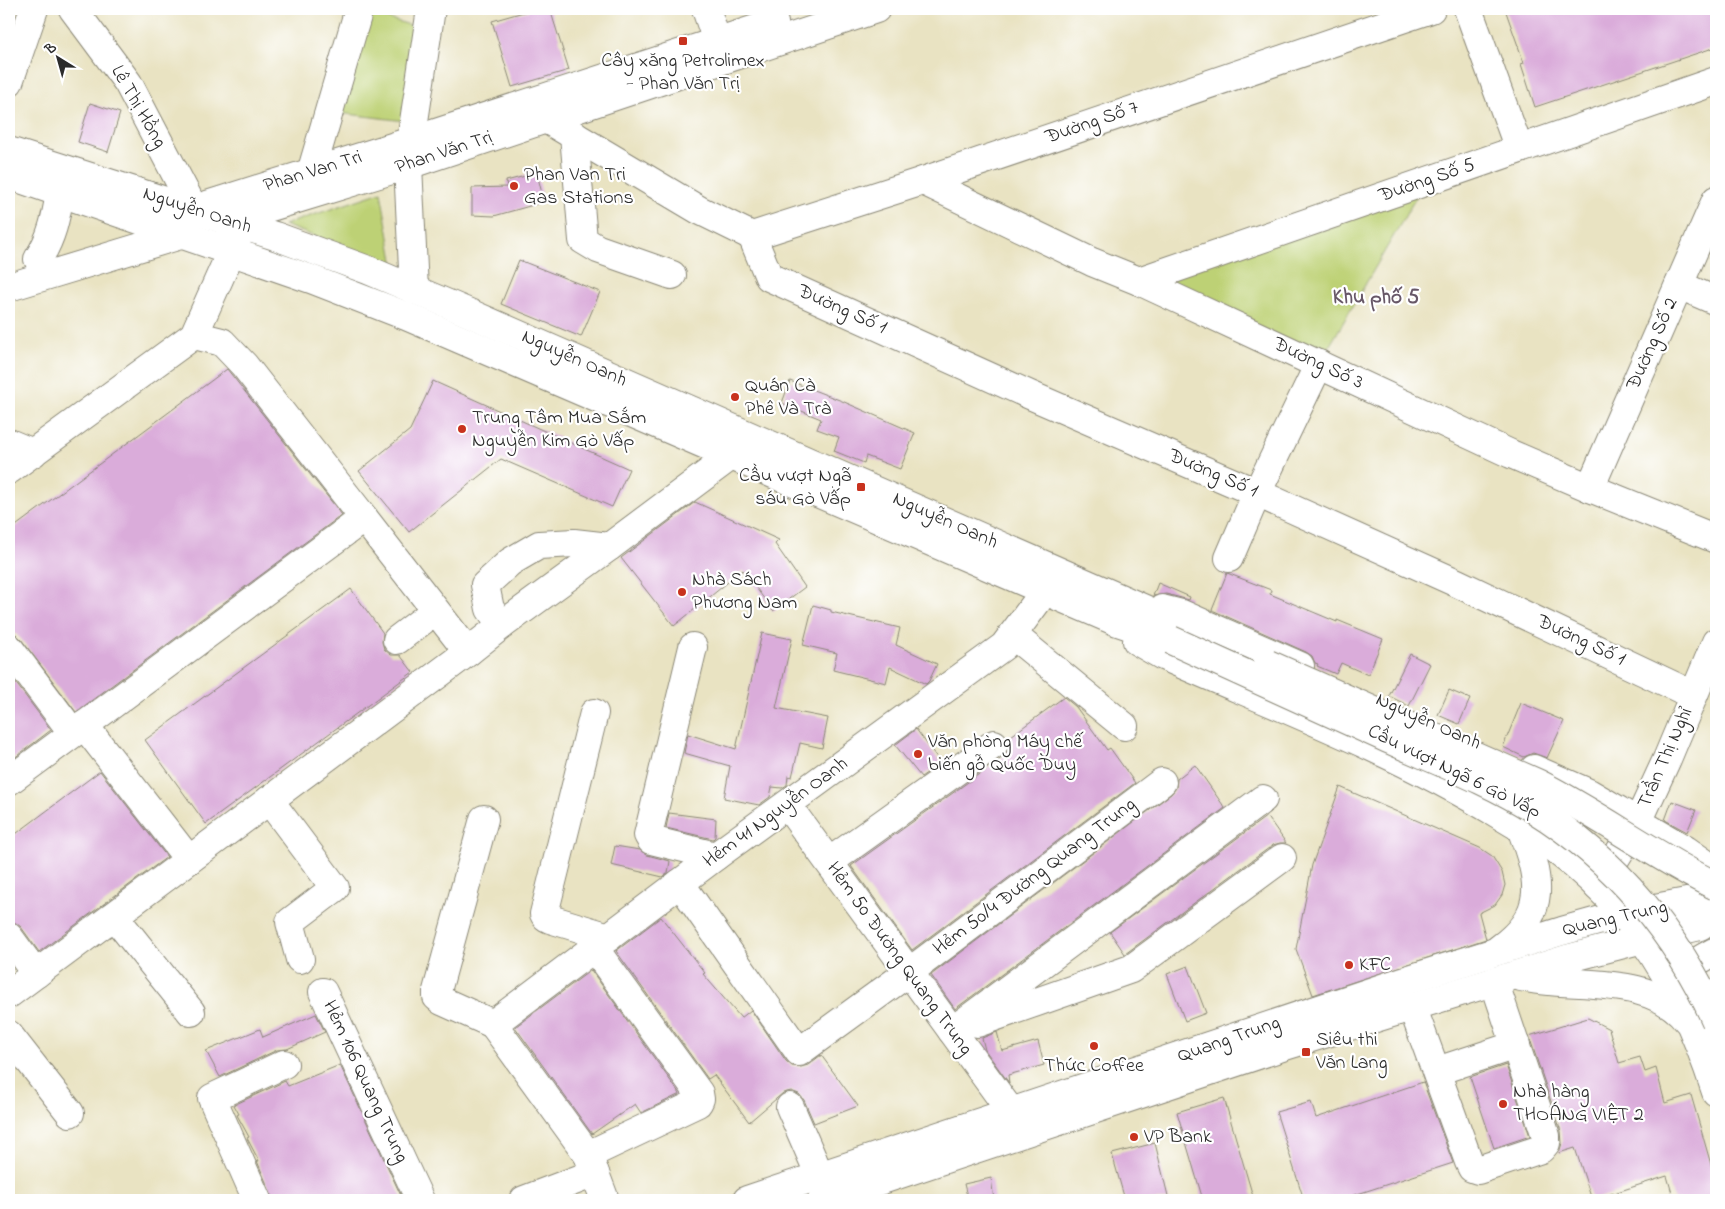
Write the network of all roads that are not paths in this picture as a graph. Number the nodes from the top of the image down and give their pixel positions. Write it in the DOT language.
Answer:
graph roads {
  1 [pos="73,9"];
  2 [pos="358,9"];
  3 [pos="431,9"];
  4 [pos="706,9"];
  5 [pos="816,9"];
  6 [pos="876,9"];
  7 [pos="1431,9"];
  8 [pos="1468,9"];
  9 [pos="25,12"];
  10 [pos="720,50"];
  11 [pos="1716,81"];
  12 [pos="9,82"];
  13 [pos="546,119"];
  14 [pos="574,136"];
  15 [pos="1519,149"];
  16 [pos="9,151"];
  17 [pos="409,153"];
  18 [pos="311,173"];
  19 [pos="9,175"];
  20 [pos="923,180"];
  21 [pos="60,193"];
  22 [pos="1716,200"];
  23 [pos="194,209"];
  24 [pos="236,223"];
  25 [pos="151,224"];
  26 [pos="181,234"];
  27 [pos="752,236"];
  28 [pos="232,252"];
  29 [pos="38,259"];
  30 [pos="9,268"];
  31 [pos="672,275"];
  32 [pos="1139,281"];
  33 [pos="1678,285"];
  34 [pos="9,287"];
  35 [pos="414,290"];
  36 [pos="1716,301"];
  37 [pos="194,335"];
  38 [pos="1319,364"];
  39 [pos="21,448"];
  40 [pos="731,456"];
  41 [pos="9,470"];
  42 [pos="1590,488"];
  43 [pos="1257,493"];
  44 [pos="364,518"];
  45 [pos="1716,539"];
  46 [pos="610,547"];
  47 [pos="1228,558"];
  48 [pos="1046,591"];
  49 [pos="435,611"];
  50 [pos="1121,611"];
  51 [pos="502,624"];
  52 [pos="1175,632"];
  53 [pos="1013,635"];
  54 [pos="397,640"];
  55 [pos="1716,642"];
  56 [pos="692,646"];
  57 [pos="9,648"];
  58 [pos="468,652"];
  59 [pos="1693,695"];
  60 [pos="594,713"];
  61 [pos="1124,726"];
  62 [pos="79,729"];
  63 [pos="994,744"];
  64 [pos="9,780"];
  65 [pos="1162,782"];
  66 [pos="1589,793"];
  67 [pos="1263,799"];
  68 [pos="269,800"];
  69 [pos="787,805"];
  70 [pos="484,819"];
  71 [pos="1638,822"];
  72 [pos="1521,828"];
  73 [pos="1555,850"];
  74 [pos="716,856"];
  75 [pos="1282,858"];
  76 [pos="189,860"];
  77 [pos="828,862"];
  78 [pos="1716,871"];
  79 [pos="680,883"];
  80 [pos="1716,886"];
  81 [pos="1598,887"];
  82 [pos="1706,910"];
  83 [pos="1624,914"];
  84 [pos="114,916"];
  85 [pos="9,937"];
  86 [pos="1643,938"];
  87 [pos="601,943"];
  88 [pos="1060,950"];
  89 [pos="1494,952"];
  90 [pos="1716,953"];
  91 [pos="300,959"];
  92 [pos="909,972"];
  93 [pos="36,974"];
  94 [pos="1503,978"];
  95 [pos="1403,981"];
  96 [pos="1085,985"];
  97 [pos="323,992"];
  98 [pos="9,994"];
  99 [pos="1681,1000"];
  100 [pos="1412,1006"];
  101 [pos="191,1012"];
  102 [pos="494,1024"];
  103 [pos="1705,1025"];
  104 [pos="952,1031"];
  105 [pos="9,1035"];
  106 [pos="1516,1045"];
  107 [pos="284,1064"];
  108 [pos="1437,1071"];
  109 [pos="1716,1092"];
  110 [pos="790,1107"];
  111 [pos="70,1113"];
  112 [pos="1012,1113"];
  113 [pos="592,1164"];
  114 [pos="827,1186"];
  115 [pos="258,1200"];
  116 [pos="420,1200"];
  117 [pos="524,1200"];
  118 [pos="605,1200"];
  119 [pos="747,1200"];
  1 -- 23 [label="street, Lê Thị Hồng"];
  2 -- 18 [label="street"];
  3 -- 17 [label="street"];
  4 -- 10 [label="street"];
  5 -- 10 [label="street, Phan Van Tri"];
  6 -- 10 [label="street, Phan Văn Trị"];
  7 -- 20 [label="street, Đường Số 7"];
  8 -- 15 [label="street"];
  9 -- 12 [label="street"];
  10 -- 13 [label="street, Phan Văn Trị"];
  10 -- 17 [label="street, Phan Van Tri"];
  11 -- 15 [label="street, Đường Số 5"];
  13 -- 14 [label="street"];
  13 -- 17 [label="street, Phan Văn Trị"];
  14 -- 27 [label="street"];
  14 -- 31 [label="street"];
  15 -- 32 [label="street, Đường Số 5"];
  16 -- 23 [label="street, Nguyễn Oanh"];
  17 -- 18 [label="street, Phan Van Tri"];
  17 -- 24 [label="street, Phan Văn Trị"];
  17 -- 35 [label="street"];
  18 -- 23 [label="street, Phan Van Tri"];
  19 -- 21 [label="street, Nguyễn Oanh"];
  20 -- 27 [label="street, Đường Số 7"];
  20 -- 32 [label="street, Đường Số 3"];
  21 -- 25 [label="street, Nguyễn Oanh"];
  21 -- 29 [label="street"];
  22 -- 33 [label="street, Đường Số 2"];
  23 -- 24 [label="street, Nguyễn Oanh"];
  23 -- 25 [label="street, Phan Van Tri"];
  24 -- 26 [label="street, Phan Văn Trị"];
  24 -- 28 [label="street"];
  24 -- 35 [label="street, Nguyễn Oanh"];
  25 -- 26 [label="street, Nguyễn Oanh"];
  25 -- 29 [label="street, Phan Van Tri"];
  26 -- 28 [label="street, Nguyễn Oanh"];
  26 -- 34 [label="street, Phan Văn Trị"];
  27 -- 43 [label="street, Đường Số 1"];
  28 -- 37 [label="street"];
  28 -- 40 [label="street, Nguyễn Oanh"];
  29 -- 30 [label="street, Phan Van Tri"];
  32 -- 38 [label="street, Đường Số 3"];
  33 -- 36 [label="street"];
  33 -- 42 [label="street, Đường Số 2"];
  35 -- 50 [label="street, Nguyễn Oanh"];
  37 -- 39 [label="street"];
  37 -- 44 [label="street"];
  38 -- 42 [label="street, Đường Số 3"];
  38 -- 43 [label="street"];
  39 -- 41 [label="street"];
  40 -- 46 [label="street"];
  40 -- 48 [label="street, Nguyễn Oanh"];
  42 -- 45 [label="street, Đường Số 3"];
  43 -- 47 [label="street"];
  43 -- 59 [label="street, Đường Số 1"];
  44 -- 49 [label="street"];
  44 -- 62 [label="street"];
  46 -- 51 [label="street"];
  46 -- 51 [label="street"];
  48 -- 50 [label="street, Nguyễn Oanh"];
  48 -- 53 [label="street, Hẻm 41 Nguyễn Oanh"];
  49 -- 54 [label="street"];
  49 -- 58 [label="street"];
  50 -- 52 [label="street, Nguyễn Oanh"];
  50 -- 66 [label="street, Nguyễn Oanh"];
  50 -- 72 [label="street, Nguyễn Oanh"];
  51 -- 58 [label="street"];
  52 -- 80 [label="street, Cầu vượt Ngã 6 Gò Vấp, bridge"];
  52 -- 103 [label="street, Cầu vượt Ngã 6 Gò Vấp, bridge"];
  53 -- 61 [label="street"];
  53 -- 69 [label="street, Hẻm 41 Nguyễn Oanh"];
  55 -- 59 [label="street, Trần Thị Nghỉ"];
  56 -- 74 [label="street"];
  57 -- 62 [label="street"];
  58 -- 68 [label="street"];
  59 -- 71 [label="street, Trần Thị Nghỉ"];
  60 -- 87 [label="street"];
  62 -- 64 [label="street"];
  62 -- 76 [label="street"];
  63 -- 77 [label="street"];
  65 -- 92 [label="street, Hẻm 50/4 Đường Quang Trung"];
  66 -- 71 [label="street, Nguyễn Oanh"];
  66 -- 73 [label="street"];
  67 -- 88 [label="street"];
  68 -- 76 [label="street"];
  68 -- 91 [label="street"];
  69 -- 74 [label="street, Hẻm 41 Nguyễn Oanh"];
  69 -- 77 [label="street, Hẻm 50 Đường Quang Trung"];
  70 -- 102 [label="street"];
  71 -- 78 [label="street, Nguyễn Oanh"];
  71 -- 81 [label="street, Trần Thị Nghỉ"];
  72 -- 73 [label="street, Nguyễn Oanh"];
  72 -- 89 [label="street"];
  73 -- 81 [label="street, Nguyễn Oanh"];
  74 -- 79 [label="street, Hẻm 41 Nguyễn Oanh"];
  75 -- 96 [label="street"];
  76 -- 84 [label="street"];
  77 -- 92 [label="street, Hẻm 50 Đường Quang Trung"];
  79 -- 87 [label="street, Hẻm 41 Nguyễn Oanh"];
  79 -- 92 [label="street, Hẻm 50/4 Đường Quang Trung"];
  81 -- 83 [label="street, Nguyễn Oanh"];
  82 -- 83 [label="street, Quang Trung"];
  82 -- 86 [label="street, Quang Trung"];
  82 -- 90 [label="street"];
  83 -- 86 [label="street, Nguyễn Oanh"];
  83 -- 89 [label="street, Quang Trung"];
  84 -- 93 [label="street"];
  84 -- 101 [label="street"];
  85 -- 93 [label="street"];
  86 -- 94 [label="street, Quang Trung"];
  86 -- 99 [label="street, Nguyễn Oanh"];
  87 -- 102 [label="street, Hẻm 41 Nguyễn Oanh"];
  87 -- 113 [label="street"];
  88 -- 96 [label="street"];
  88 -- 104 [label="street"];
  89 -- 95 [label="street, Quang Trung"];
  90 -- 99 [label="street"];
  92 -- 104 [label="street, Hẻm 50 Đường Quang Trung"];
  93 -- 98 [label="street"];
  94 -- 100 [label="street, Quang Trung"];
  94 -- 103 [label="street"];
  94 -- 106 [label="street"];
  95 -- 100 [label="street"];
  95 -- 112 [label="street, Quang Trung"];
  96 -- 104 [label="street"];
  97 -- 116 [label="street, Hẻm 106 Quang Trung"];
  99 -- 103 [label="street, Nguyễn Oanh"];
  100 -- 108 [label="street"];
  100 -- 114 [label="street, Quang Trung"];
  102 -- 113 [label="street"];
  103 -- 109 [label="street"];
  104 -- 112 [label="street, Hẻm 50 Đường Quang Trung"];
  105 -- 111 [label="street"];
  106 -- 108 [label="street"];
  106 -- 108 [label="street"];
  107 -- 115 [label="street"];
  110 -- 114 [label="street"];
  112 -- 114 [label="street, Quang Trung"];
  113 -- 117 [label="street"];
  113 -- 118 [label="street"];
  114 -- 119 [label="street, Quang Trung"];
}
